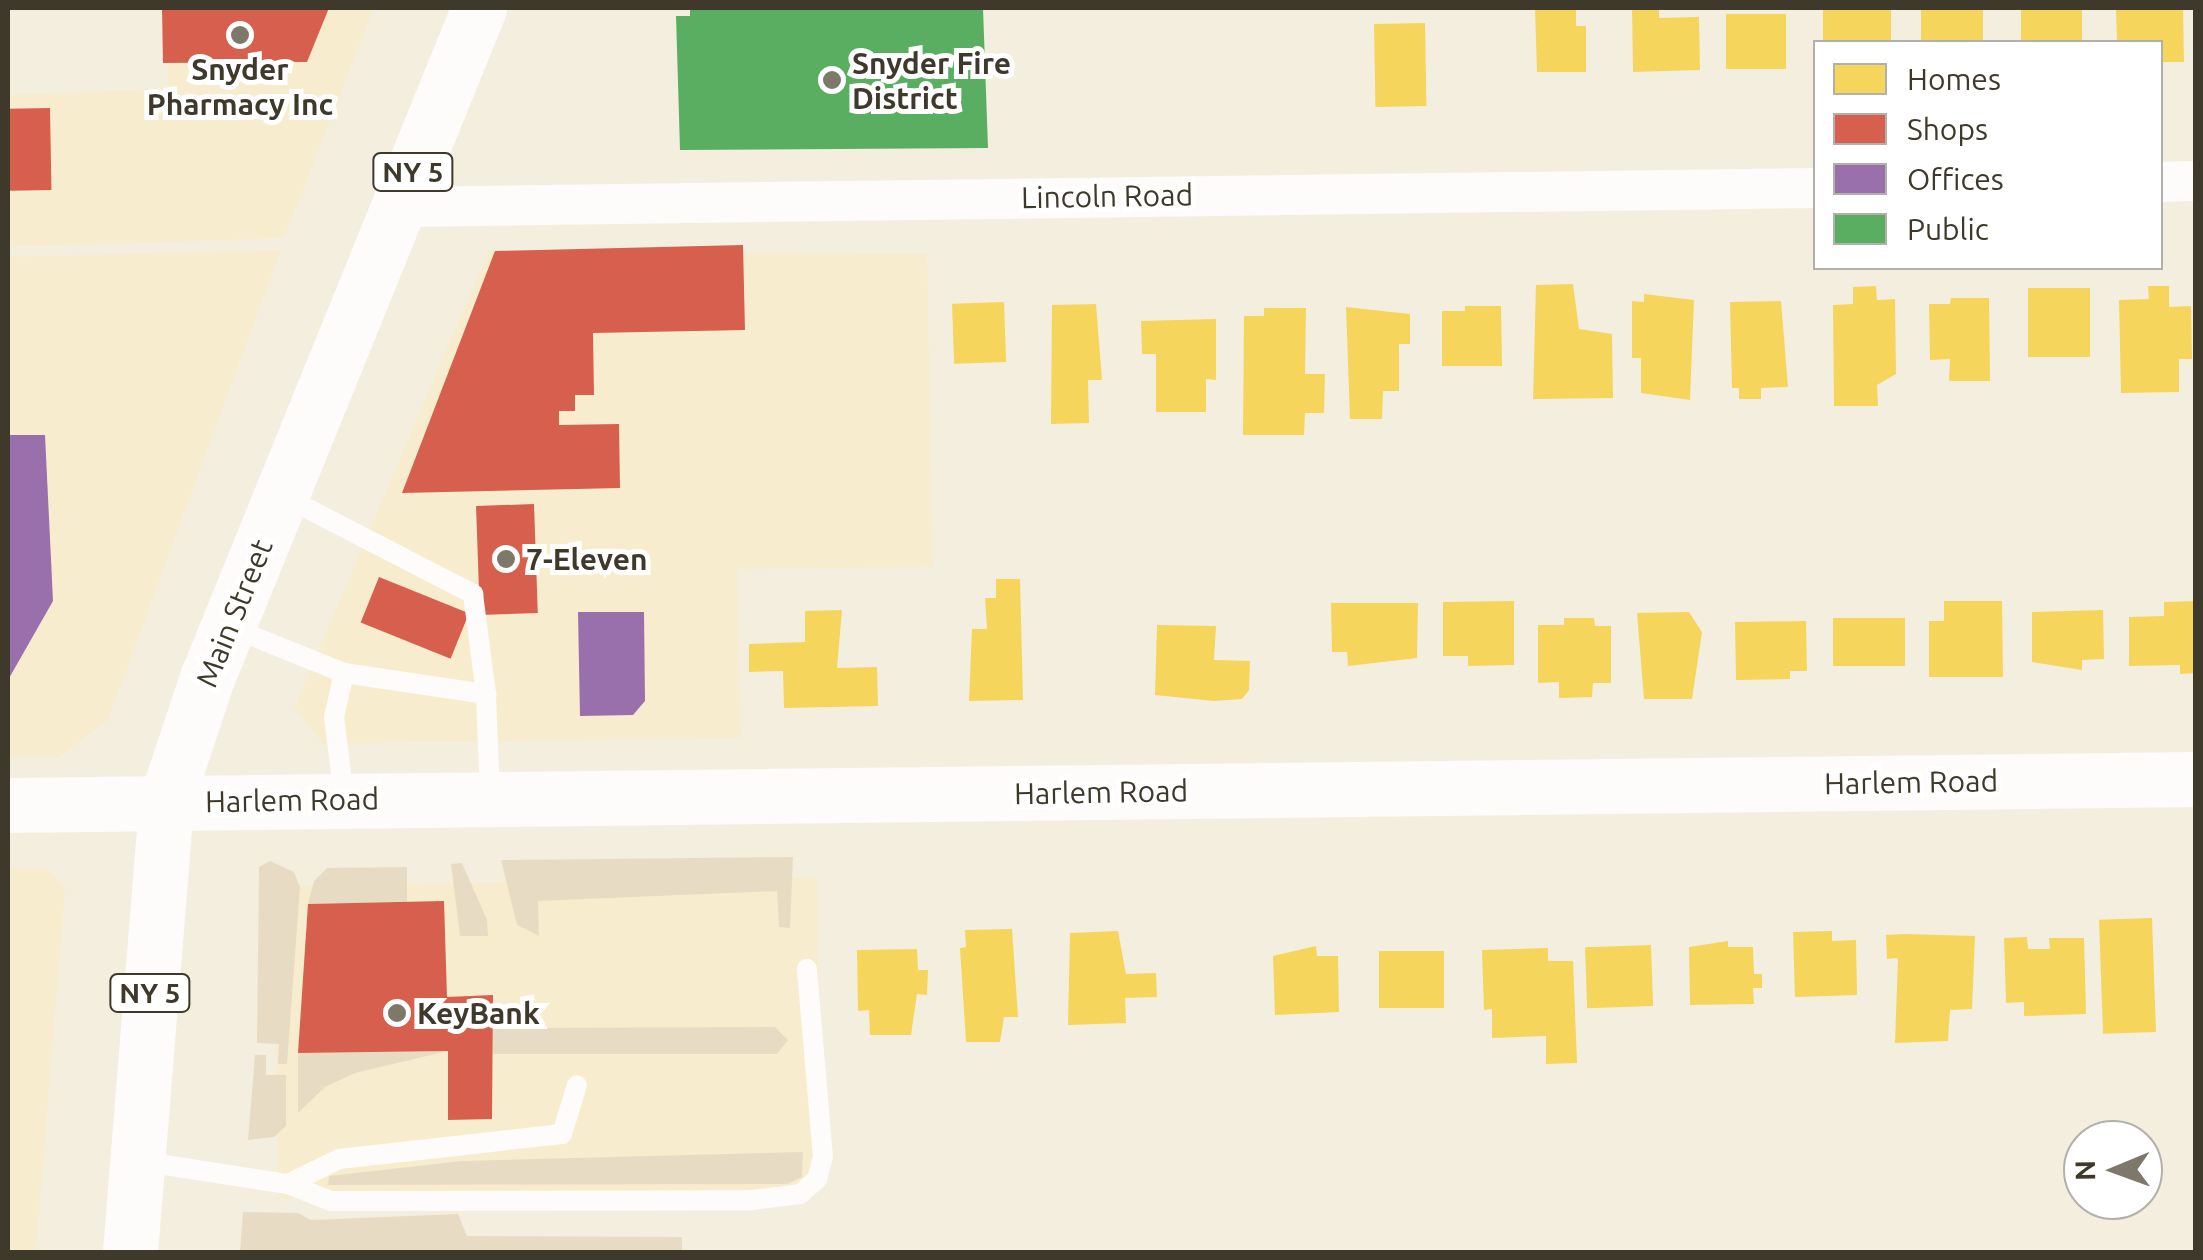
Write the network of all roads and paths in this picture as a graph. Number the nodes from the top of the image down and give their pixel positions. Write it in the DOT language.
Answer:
graph roads {
  1 [pos="479,8"];
  2 [pos="2196,181"];
  3 [pos="2163,182"];
  4 [pos="1813,188"];
  5 [pos="399,207"];
  6 [pos="282,496"];
  7 [pos="228,626"];
  8 [pos="344,673"];
  9 [pos="486,694"];
  10 [pos="2196,778"];
  11 [pos="344,798"];
  12 [pos="490,798"];
  13 [pos="166,801"];
  14 [pos="8,805"];
  15 [pos="807,969"];
  16 [pos="577,1085"];
  17 [pos="137,1161"];
  18 [pos="288,1184"];
  19 [pos="130,1252"];
  1 -- 5 [label="main road, Main Street / NY 5"];
  2 -- 3 [label="street"];
  4 -- 5 [label="street, Lincoln Road"];
  5 -- 6 [label="main road, Main Street / NY 5"];
  6 -- 7 [label="main road, Main Street / NY 5"];
  6 -- 9 [label="lane"];
  7 -- 8 [label="lane"];
  7 -- 13 [label="main road, Main Street / NY 5"];
  8 -- 9 [label="lane"];
  8 -- 11 [label="lane"];
  9 -- 12 [label="lane"];
  10 -- 12 [label="main road, Harlem Road"];
  11 -- 12 [label="main road, Harlem Road"];
  11 -- 13 [label="main road, Harlem Road"];
  13 -- 14 [label="main road, Harlem Road"];
  13 -- 17 [label="main road, Main Street / NY 5"];
  15 -- 18 [label="lane"];
  16 -- 18 [label="lane"];
  17 -- 18 [label="lane"];
  17 -- 19 [label="main road, Main Street / NY 5"];
}
